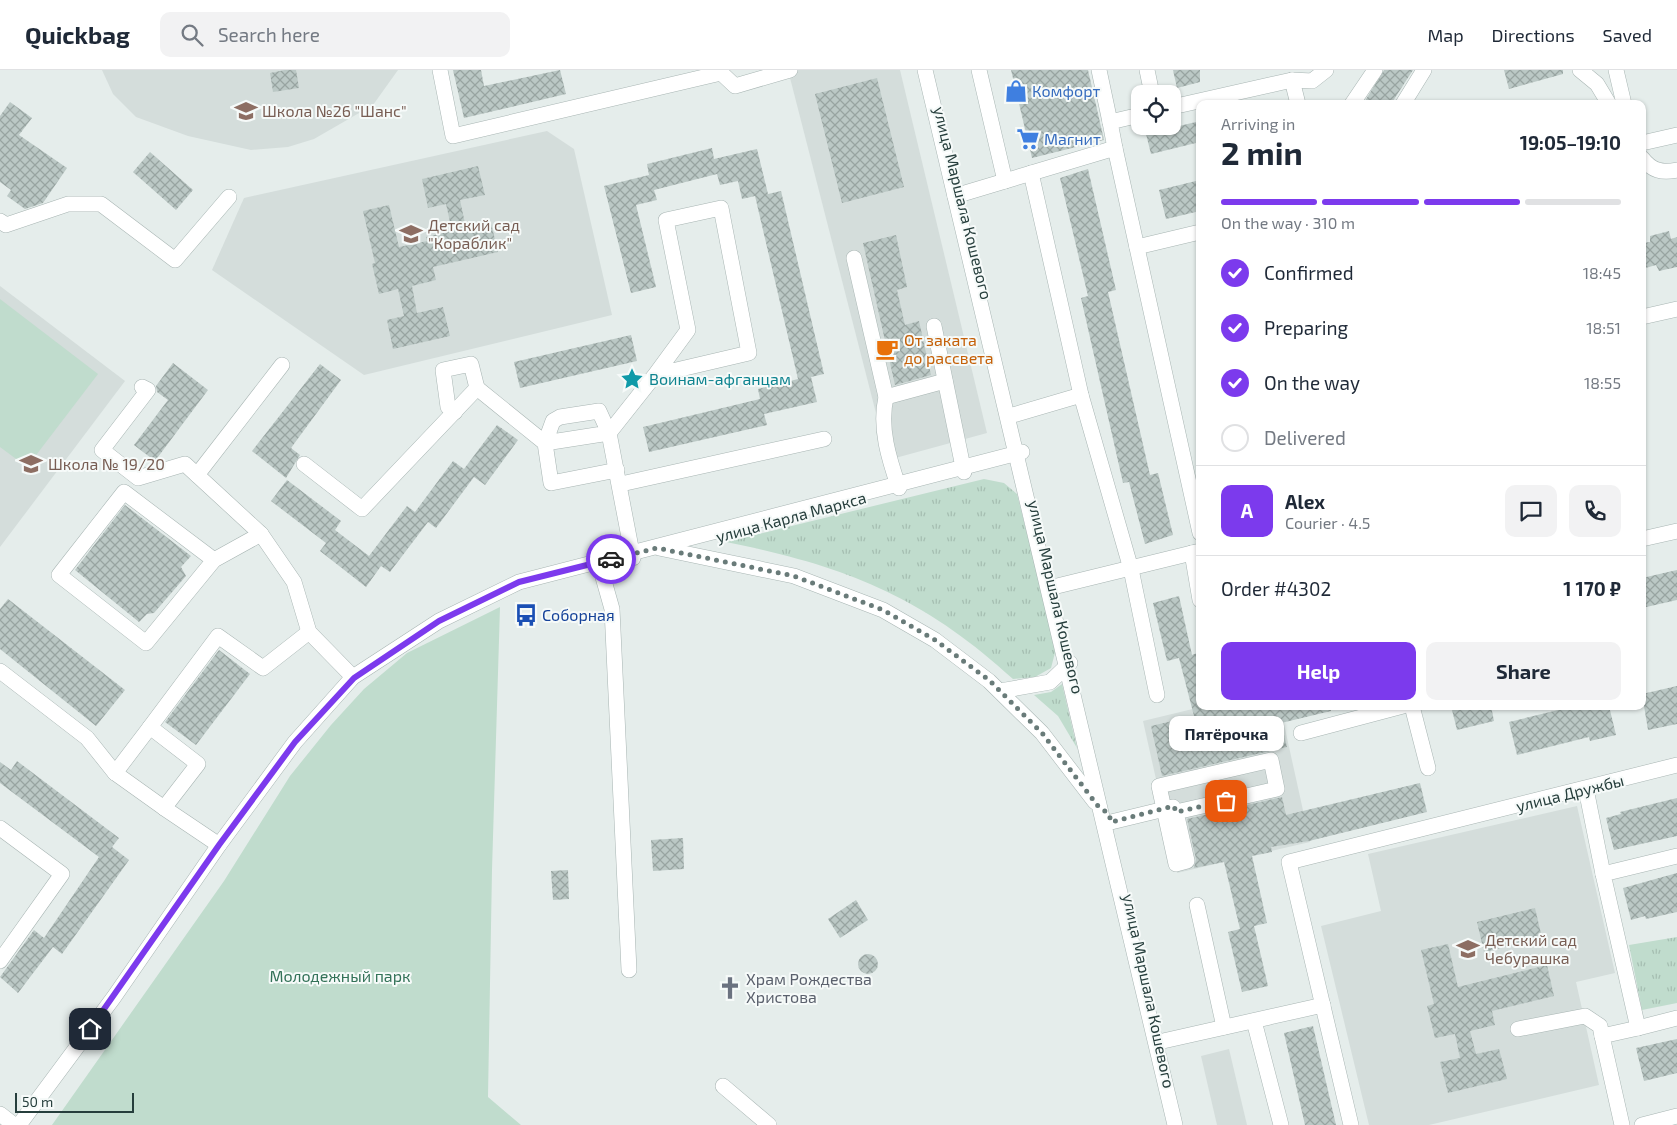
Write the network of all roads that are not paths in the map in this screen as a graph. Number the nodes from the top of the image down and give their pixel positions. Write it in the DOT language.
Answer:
graph roads {
  1 [pos="440,70"];
  2 [pos="790,70"];
  3 [pos="925,70"];
  4 [pos="930,70"];
  5 [pos="980,70"];
  6 [pos="1099,70"];
  7 [pos="1147,70"];
  8 [pos="1326,70"];
  9 [pos="1375,70"];
  10 [pos="1424,70"];
  11 [pos="1580,70"];
  12 [pos="1616,70"];
  13 [pos="720,72"];
  14 [pos="1292,80"];
  15 [pos="1150,85"];
  16 [pos="1203,100"];
  17 [pos="1297,100"];
  18 [pos="1355,100"];
  19 [pos="1405,100"];
  20 [pos="1607,100"];
  21 [pos="1623,100"];
  22 [pos="1196,102"];
  23 [pos="1181,105"];
  24 [pos="1131,116"];
  25 [pos="1110,122"];
  26 [pos="1677,135"];
  27 [pos="1646,142"];
  28 [pos="1115,148"];
  29 [pos="1646,162"];
  30 [pos="1677,170"];
  31 [pos="1031,173"];
  32 [pos="1005,181"];
  33 [pos="958,195"];
  34 [pos="229,197"];
  35 [pos="0,221"];
  36 [pos="1196,233"];
  37 [pos="1137,247"];
  38 [pos="854,258"];
  39 [pos="1677,309"];
  40 [pos="1646,316"];
  41 [pos="934,326"];
  42 [pos="282,365"];
  43 [pos="655,374"];
  44 [pos="946,381"];
  45 [pos="142,387"];
  46 [pos="477,388"];
  47 [pos="1081,395"];
  48 [pos="886,397"];
  49 [pos="630,407"];
  50 [pos="599,411"];
  51 [pos="455,412"];
  52 [pos="1013,415"];
  53 [pos="610,433"];
  54 [pos="824,439"];
  55 [pos="545,443"];
  56 [pos="1020,455"];
  57 [pos="304,464"];
  58 [pos="964,470"];
  59 [pos="197,475"];
  60 [pos="619,477"];
  61 [pos="898,487"];
  62 [pos="1196,515"];
  63 [pos="1677,531"];
  64 [pos="260,534"];
  65 [pos="1646,539"];
  66 [pos="660,549"];
  67 [pos="1196,552"];
  68 [pos="633,556"];
  69 [pos="214,560"];
  70 [pos="600,565"];
  71 [pos="1131,569"];
  72 [pos="1053,587"];
  73 [pos="309,632"];
  74 [pos="1068,665"];
  75 [pos="0,671"];
  76 [pos="354,678"];
  77 [pos="1000,691"];
  78 [pos="1157,695"];
  79 [pos="1388,710"];
  80 [pos="1413,710"];
  81 [pos="150,727"];
  82 [pos="1301,733"];
  83 [pos="1677,765"];
  84 [pos="1428,768"];
  85 [pos="116,773"];
  86 [pos="1586,789"];
  87 [pos="164,808"];
  88 [pos="1172,809"];
  89 [pos="1106,814"];
  90 [pos="0,828"];
  91 [pos="219,845"];
  92 [pos="1677,856"];
  93 [pos="1603,874"];
  94 [pos="1197,905"];
  95 [pos="0,961"];
  96 [pos="629,970"];
  97 [pos="1323,1005"];
  98 [pos="1677,1018"];
  99 [pos="1254,1020"];
  100 [pos="1224,1027"];
  101 [pos="1518,1028"];
  102 [pos="1638,1028"];
  103 [pos="1602,1036"];
  104 [pos="1163,1041"];
  105 [pos="723,1086"];
  106 [pos="0,1114"];
  107 [pos="1677,1116"];
  108 [pos="14,1125"];
  109 [pos="19,1125"];
  110 [pos="30,1125"];
  111 [pos="769,1125"];
  112 [pos="1177,1125"];
  113 [pos="1281,1125"];
  114 [pos="1351,1125"];
  115 [pos="1622,1125"];
  116 [pos="1642,1125"];
  1 -- 13 [label="street"];
  2 -- 13 [label="street"];
  3 -- 33 [label="street"];
  4 -- 33 [label="street, улица Маршала Кошевого"];
  5 -- 32 [label="street"];
  6 -- 25 [label="street"];
  7 -- 15 [label="street"];
  8 -- 14 [label="street"];
  9 -- 18 [label="street"];
  10 -- 19 [label="street"];
  11 -- 20 [label="street"];
  12 -- 21 [label="street"];
  14 -- 16 [label="street"];
  14 -- 17 [label="street"];
  22 -- 23 [label="street"];
  24 -- 25 [label="street"];
  25 -- 28 [label="street"];
  26 -- 27 [label="street"];
  28 -- 31 [label="street"];
  28 -- 37 [label="street"];
  29 -- 30 [label="street"];
  31 -- 32 [label="street"];
  31 -- 47 [label="street"];
  32 -- 33 [label="street"];
  33 -- 52 [label="street, улица Маршала Кошевого"];
  33 -- 56 [label="street"];
  34 -- 35 [label="street"];
  36 -- 37 [label="street"];
  37 -- 62 [label="street"];
  38 -- 48 [label="street"];
  39 -- 40 [label="street"];
  41 -- 44 [label="street"];
  42 -- 59 [label="street"];
  43 -- 43 [label="street"];
  43 -- 49 [label="street"];
  44 -- 48 [label="street"];
  44 -- 58 [label="street"];
  45 -- 59 [label="street"];
  46 -- 51 [label="street"];
  46 -- 51 [label="street"];
  46 -- 55 [label="street"];
  47 -- 52 [label="street"];
  47 -- 71 [label="street"];
  48 -- 61 [label="street"];
  49 -- 50 [label="street"];
  49 -- 53 [label="street"];
  50 -- 53 [label="street"];
  50 -- 55 [label="street"];
  51 -- 57 [label="street"];
  52 -- 56 [label="street, улица Маршала Кошевого"];
  53 -- 55 [label="street"];
  53 -- 60 [label="street"];
  54 -- 60 [label="street"];
  55 -- 60 [label="street"];
  56 -- 58 [label="street, улица Карла Маркса"];
  56 -- 72 [label="street, улица Маршала Кошевого"];
  56 -- 74 [label="street"];
  58 -- 61 [label="street, улица Карла Маркса"];
  59 -- 64 [label="street"];
  60 -- 68 [label="street"];
  61 -- 66 [label="street, улица Карла Маркса"];
  63 -- 65 [label="street"];
  64 -- 69 [label="street"];
  64 -- 73 [label="street"];
  66 -- 68 [label="street, улица Карла Маркса"];
  66 -- 77 [label="street"];
  67 -- 71 [label="street"];
  68 -- 70 [label="street, улица Карла Маркса"];
  69 -- 69 [label="street"];
  70 -- 76 [label="street"];
  70 -- 96 [label="street"];
  70 -- 110 [label="street, улица Карла Маркса"];
  71 -- 72 [label="street"];
  71 -- 78 [label="street"];
  72 -- 74 [label="street, улица Маршала Кошевого"];
  73 -- 76 [label="street"];
  73 -- 81 [label="street"];
  74 -- 77 [label="street"];
  74 -- 89 [label="street, улица Маршала Кошевого"];
  75 -- 85 [label="street"];
  76 -- 91 [label="street"];
  77 -- 89 [label="street"];
  79 -- 82 [label="street"];
  80 -- 84 [label="street"];
  81 -- 85 [label="street"];
  81 -- 87 [label="street"];
  83 -- 86 [label="street, улица Дружбы"];
  85 -- 87 [label="street"];
  86 -- 93 [label="street"];
  86 -- 97 [label="street, улица Дружбы"];
  87 -- 91 [label="street"];
  88 -- 88 [label="street"];
  88 -- 89 [label="street"];
  89 -- 104 [label="street, улица Маршала Кошевого"];
  89 -- 112 [label="street"];
  90 -- 95 [label="street"];
  91 -- 109 [label="street"];
  92 -- 93 [label="street"];
  93 -- 102 [label="street"];
  94 -- 100 [label="street"];
  97 -- 99 [label="street"];
  97 -- 114 [label="street"];
  98 -- 102 [label="street"];
  99 -- 100 [label="street"];
  99 -- 113 [label="street"];
  100 -- 104 [label="street"];
  101 -- 103 [label="street"];
  102 -- 103 [label="street"];
  103 -- 115 [label="street"];
  104 -- 112 [label="street, улица Маршала Кошевого"];
  105 -- 111 [label="street"];
  106 -- 108 [label="street"];
  107 -- 116 [label="street"];
}
